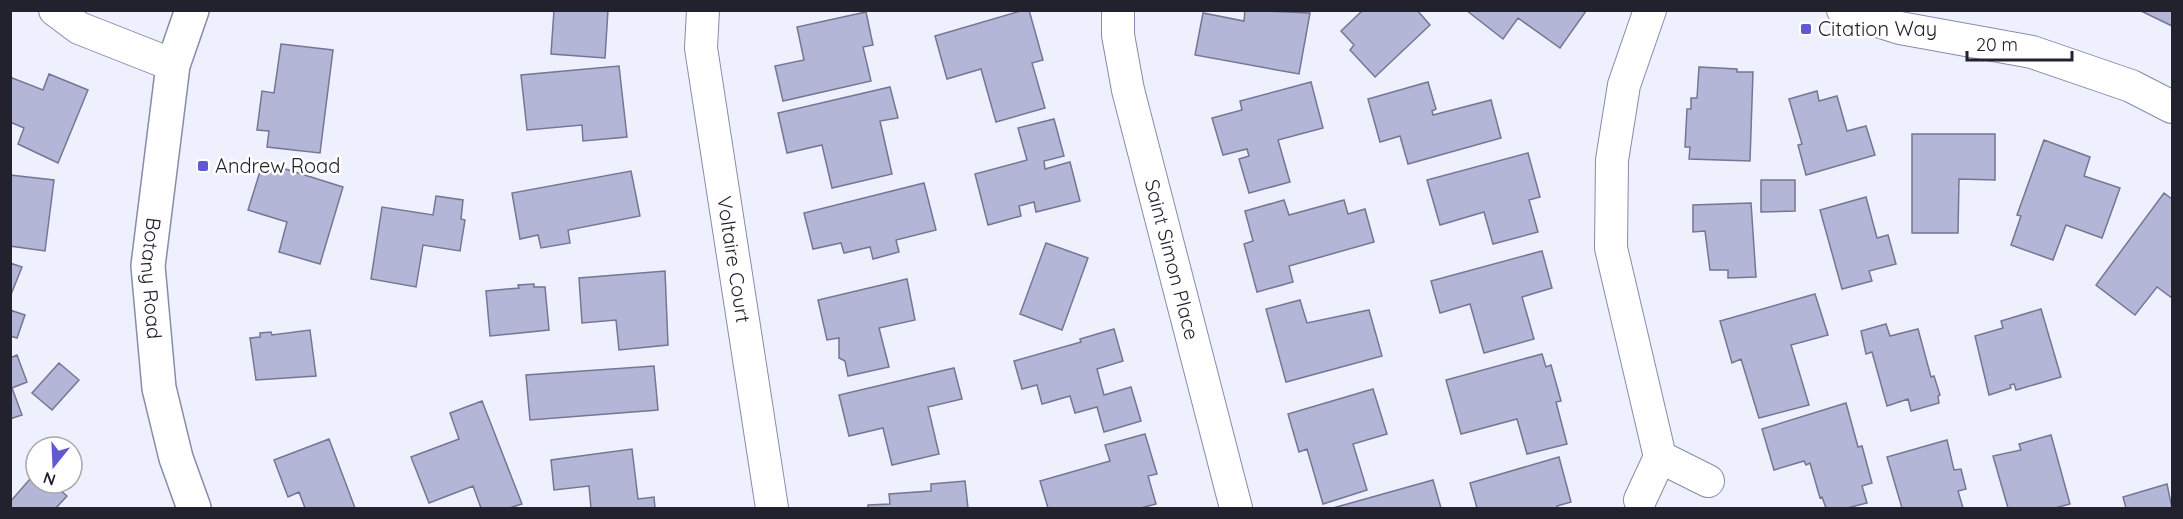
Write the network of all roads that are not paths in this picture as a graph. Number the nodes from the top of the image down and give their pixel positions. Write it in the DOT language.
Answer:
graph roads {
  1 [pos="192,10"];
  2 [pos="703,10"];
  3 [pos="1118,10"];
  4 [pos="1650,10"];
  5 [pos="1843,10"];
  6 [pos="56,11"];
  7 [pos="177,54"];
  8 [pos="2172,107"];
  9 [pos="1660,457"];
  10 [pos="1708,481"];
  11 [pos="1640,500"];
  12 [pos="194,508"];
  13 [pos="772,508"];
  14 [pos="1236,508"];
  1 -- 7 [label="main road, Botany Road"];
  2 -- 13 [label="street, Voltaire Court"];
  3 -- 14 [label="street, Saint Simon Place"];
  4 -- 9 [label="street"];
  5 -- 8 [label="street"];
  6 -- 7 [label="street"];
  7 -- 12 [label="main road, Botany Road"];
  9 -- 10 [label="street"];
  9 -- 11 [label="street"];
}
